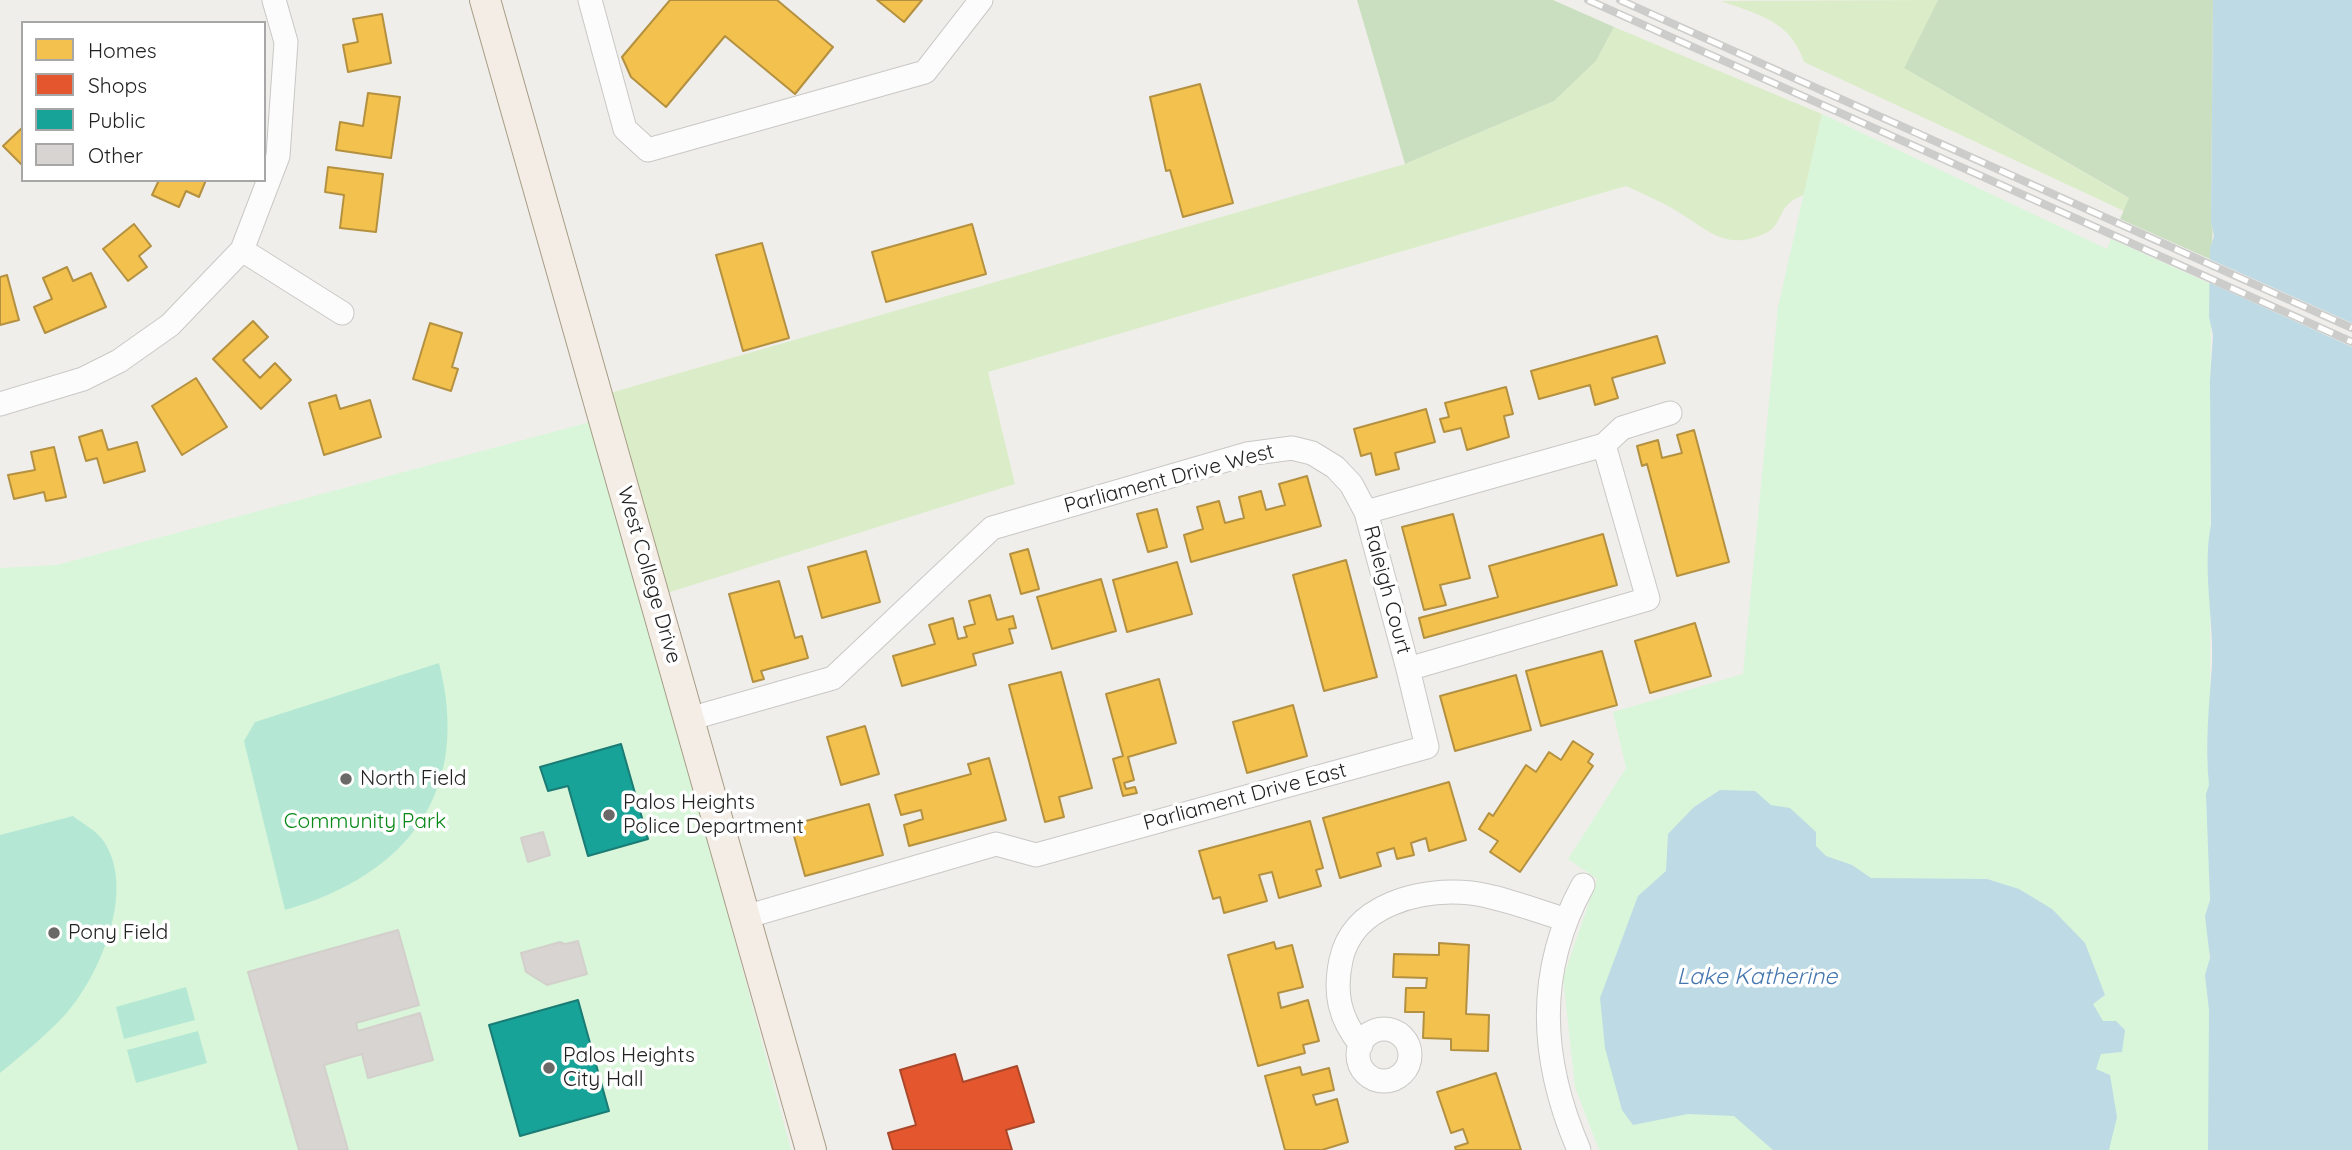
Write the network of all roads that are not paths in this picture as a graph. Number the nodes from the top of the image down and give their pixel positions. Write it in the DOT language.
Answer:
graph roads {
  1 [pos="274,0"];
  2 [pos="485,0"];
  3 [pos="590,0"];
  4 [pos="981,0"];
  5 [pos="242,250"];
  6 [pos="342,313"];
  7 [pos="0,404"];
  8 [pos="1670,413"];
  9 [pos="1604,445"];
  10 [pos="1366,512"];
  11 [pos="1408,668"];
  12 [pos="690,719"];
  13 [pos="1583,885"];
  14 [pos="745,917"];
  15 [pos="1564,919"];
  16 [pos="1361,1045"];
  17 [pos="811,1150"];
  18 [pos="1579,1150"];
  1 -- 5 [label="street"];
  2 -- 12 [label="main road, West College Drive"];
  3 -- 4 [label="street"];
  5 -- 6 [label="street"];
  5 -- 7 [label="street"];
  8 -- 9 [label="street"];
  9 -- 10 [label="street"];
  9 -- 11 [label="street"];
  10 -- 11 [label="street, Raleigh Court"];
  10 -- 12 [label="street, Parliament Drive West"];
  11 -- 14 [label="street, Parliament Drive East"];
  12 -- 14 [label="main road, West College Drive"];
  13 -- 15 [label="street"];
  14 -- 17 [label="main road, West College Drive"];
  15 -- 16 [label="street"];
  15 -- 18 [label="street"];
}
